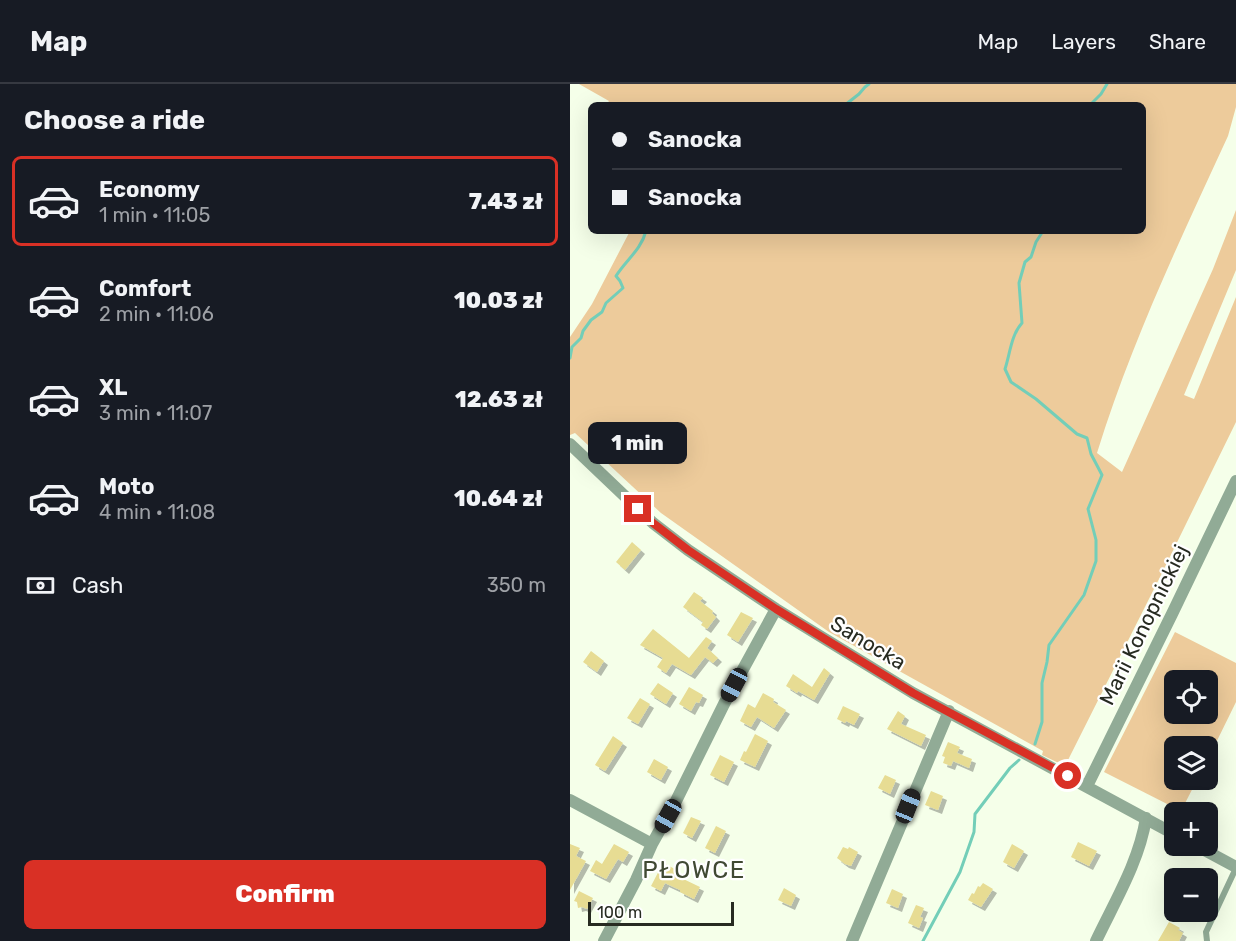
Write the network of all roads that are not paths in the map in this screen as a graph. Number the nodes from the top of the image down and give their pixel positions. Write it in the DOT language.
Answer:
graph roads {
  1 [pos="570,444"];
  2 [pos="1236,481"];
  3 [pos="776,609"];
  4 [pos="949,711"];
  5 [pos="1087,786"];
  6 [pos="570,800"];
  7 [pos="1146,818"];
  8 [pos="1164,828"];
  9 [pos="652,844"];
  10 [pos="1215,856"];
  11 [pos="1236,868"];
  12 [pos="604,941"];
  13 [pos="852,941"];
  14 [pos="1096,941"];
  15 [pos="1207,941"];
  1 -- 3 [label="street, Sanocka"];
  2 -- 5 [label="street, Marii Konopnickiej"];
  3 -- 4 [label="street, Sanocka"];
  3 -- 9 [label="street"];
  4 -- 5 [label="street, Sanocka"];
  4 -- 13 [label="street"];
  5 -- 7 [label="street, Sanocka"];
  6 -- 9 [label="street"];
  7 -- 8 [label="street, Sanocka"];
  7 -- 14 [label="street"];
  9 -- 12 [label="street"];
  10 -- 11 [label="street"];
  11 -- 15 [label="lane"];
}
